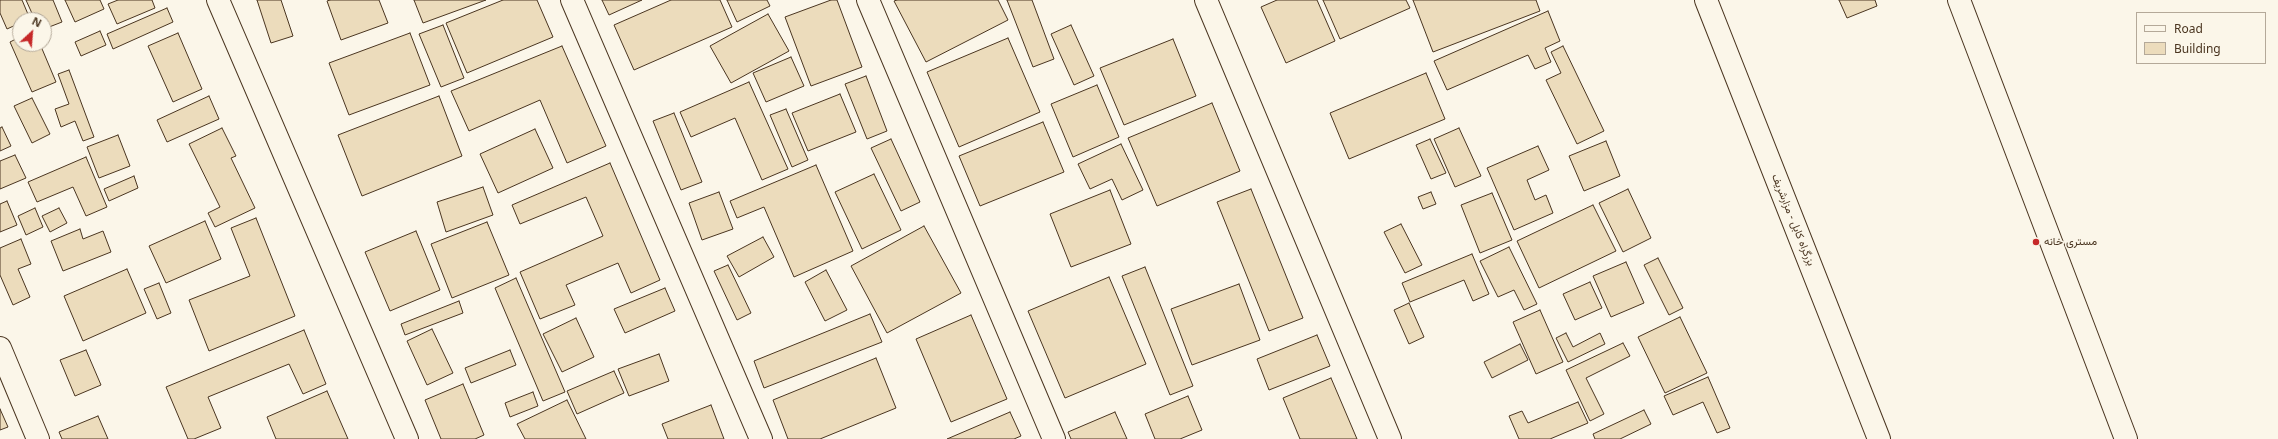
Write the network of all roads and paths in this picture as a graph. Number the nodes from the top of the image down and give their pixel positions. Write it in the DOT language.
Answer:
graph roads {
  1 [pos="218,0"];
  2 [pos="572,0"];
  3 [pos="868,0"];
  4 [pos="1206,0"];
  5 [pos="1706,0"];
  6 [pos="1959,0"];
  7 [pos="0,348"];
  8 [pos="38,439"];
  9 [pos="407,439"];
  10 [pos="761,439"];
  11 [pos="1054,439"];
  12 [pos="1390,439"];
  13 [pos="1880,439"];
  14 [pos="2126,439"];
  1 -- 9 [label="main road"];
  2 -- 10 [label="main road"];
  3 -- 11 [label="main road"];
  4 -- 12 [label="main road"];
  5 -- 13 [label="main road, بزرگراه کابل - مزارشریف"];
  6 -- 14 [label="main road"];
  7 -- 8 [label="main road"];
}
